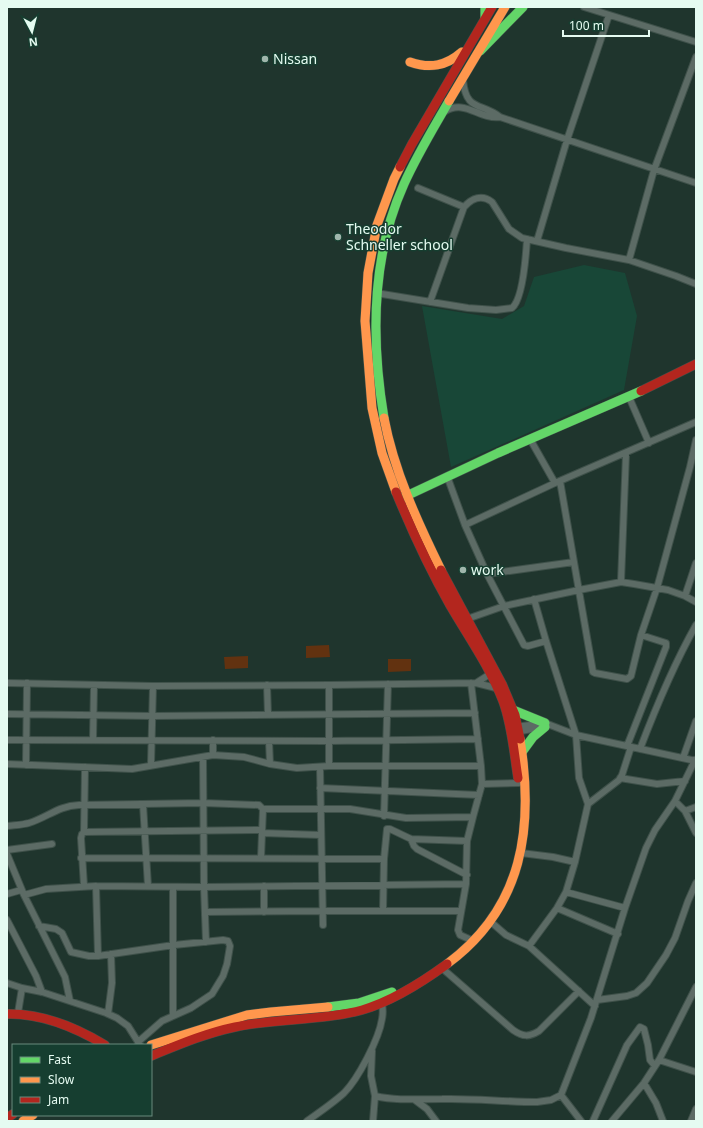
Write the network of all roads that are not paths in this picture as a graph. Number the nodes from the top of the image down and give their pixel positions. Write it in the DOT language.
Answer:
graph roads {
  1 [pos="485,7"];
  2 [pos="492,7"];
  3 [pos="506,7"];
  4 [pos="523,7"];
  5 [pos="584,7"];
  6 [pos="609,15"];
  7 [pos="485,18"];
  8 [pos="696,42"];
  9 [pos="470,46"];
  10 [pos="480,51"];
  11 [pos="696,58"];
  12 [pos="410,62"];
  13 [pos="463,80"];
  14 [pos="444,88"];
  15 [pos="453,95"];
  16 [pos="442,114"];
  17 [pos="500,117"];
  18 [pos="567,140"];
  19 [pos="654,170"];
  20 [pos="696,183"];
  21 [pos="418,188"];
  22 [pos="464,207"];
  23 [pos="527,240"];
  24 [pos="536,241"];
  25 [pos="629,260"];
  26 [pos="696,284"];
  27 [pos="376,293"];
  28 [pos="430,302"];
  29 [pos="696,364"];
  30 [pos="629,397"];
  31 [pos="382,406"];
  32 [pos="372,408"];
  33 [pos="696,422"];
  34 [pos="530,439"];
  35 [pos="696,440"];
  36 [pos="649,443"];
  37 [pos="626,454"];
  38 [pos="447,476"];
  39 [pos="558,482"];
  40 [pos="408,496"];
  41 [pos="399,500"];
  42 [pos="465,525"];
  43 [pos="574,562"];
  44 [pos="696,563"];
  45 [pos="487,574"];
  46 [pos="621,582"];
  47 [pos="657,588"];
  48 [pos="579,590"];
  49 [pos="685,596"];
  50 [pos="534,600"];
  51 [pos="696,602"];
  52 [pos="504,606"];
  53 [pos="467,619"];
  54 [pos="696,625"];
  55 [pos="641,636"];
  56 [pos="546,641"];
  57 [pos="490,674"];
  58 [pos="7,683"];
  59 [pos="27,683"];
  60 [pos="473,683"];
  61 [pos="388,684"];
  62 [pos="94,685"];
  63 [pos="267,685"];
  64 [pos="329,685"];
  65 [pos="153,686"];
  66 [pos="496,688"];
  67 [pos="513,710"];
  68 [pos="475,713"];
  69 [pos="7,714"];
  70 [pos="26,714"];
  71 [pos="388,714"];
  72 [pos="94,715"];
  73 [pos="268,715"];
  74 [pos="328,715"];
  75 [pos="153,716"];
  76 [pos="696,721"];
  77 [pos="546,725"];
  78 [pos="514,730"];
  79 [pos="576,735"];
  80 [pos="478,739"];
  81 [pos="7,740"];
  82 [pos="26,740"];
  83 [pos="93,740"];
  84 [pos="152,740"];
  85 [pos="213,740"];
  86 [pos="270,740"];
  87 [pos="386,740"];
  88 [pos="328,741"];
  89 [pos="629,746"];
  90 [pos="640,749"];
  91 [pos="522,752"];
  92 [pos="213,755"];
  93 [pos="203,757"];
  94 [pos="683,758"];
  95 [pos="696,760"];
  96 [pos="7,764"];
  97 [pos="270,764"];
  98 [pos="26,765"];
  99 [pos="151,765"];
  100 [pos="329,766"];
  101 [pos="386,766"];
  102 [pos="481,766"];
  103 [pos="85,767"];
  104 [pos="320,767"];
  105 [pos="620,778"];
  106 [pos="686,781"];
  107 [pos="482,784"];
  108 [pos="519,784"];
  109 [pos="320,788"];
  110 [pos="385,792"];
  111 [pos="479,795"];
  112 [pos="675,801"];
  113 [pos="203,803"];
  114 [pos="143,804"];
  115 [pos="588,804"];
  116 [pos="85,805"];
  117 [pos="696,807"];
  118 [pos="320,808"];
  119 [pos="263,809"];
  120 [pos="685,811"];
  121 [pos="384,816"];
  122 [pos="473,817"];
  123 [pos="7,826"];
  124 [pos="203,831"];
  125 [pos="262,831"];
  126 [pos="696,831"];
  127 [pos="84,832"];
  128 [pos="144,832"];
  129 [pos="321,834"];
  130 [pos="412,839"];
  131 [pos="467,841"];
  132 [pos="52,844"];
  133 [pos="7,850"];
  134 [pos="522,853"];
  135 [pos="7,854"];
  136 [pos="81,858"];
  137 [pos="146,858"];
  138 [pos="203,858"];
  139 [pos="261,858"];
  140 [pos="322,859"];
  141 [pos="384,859"];
  142 [pos="575,862"];
  143 [pos="467,875"];
  144 [pos="696,883"];
  145 [pos="466,884"];
  146 [pos="323,885"];
  147 [pos="384,885"];
  148 [pos="84,886"];
  149 [pos="96,886"];
  150 [pos="148,886"];
  151 [pos="264,886"];
  152 [pos="173,887"];
  153 [pos="204,887"];
  154 [pos="566,892"];
  155 [pos="22,893"];
  156 [pos="7,894"];
  157 [pos="558,908"];
  158 [pos="625,908"];
  159 [pos="323,911"];
  160 [pos="383,911"];
  161 [pos="461,911"];
  162 [pos="205,912"];
  163 [pos="264,912"];
  164 [pos="7,920"];
  165 [pos="490,922"];
  166 [pos="323,925"];
  167 [pos="39,926"];
  168 [pos="618,934"];
  169 [pos="469,939"];
  170 [pos="206,942"];
  171 [pos="174,945"];
  172 [pos="529,946"];
  173 [pos="111,954"];
  174 [pos="98,956"];
  175 [pos="443,969"];
  176 [pos="7,982"];
  177 [pos="696,987"];
  178 [pos="22,988"];
  179 [pos="42,992"];
  180 [pos="579,992"];
  181 [pos="70,1001"];
  182 [pos="596,1003"];
  183 [pos="382,1004"];
  184 [pos="18,1013"];
  185 [pos="7,1014"];
  186 [pos="108,1014"];
  187 [pos="316,1014"];
  188 [pos="172,1016"];
  189 [pos="103,1044"];
  190 [pos="139,1044"];
  191 [pos="152,1045"];
  192 [pos="372,1049"];
  193 [pos="152,1056"];
  194 [pos="659,1060"];
  195 [pos="655,1066"];
  196 [pos="696,1072"];
  197 [pos="644,1083"];
  198 [pos="561,1095"];
  199 [pos="375,1096"];
  200 [pos="415,1100"];
  201 [pos="696,1109"];
  202 [pos="307,1121"];
  203 [pos="373,1121"];
  204 [pos="436,1121"];
  205 [pos="581,1121"];
  206 [pos="593,1121"];
  207 [pos="612,1121"];
  208 [pos="663,1121"];
  209 [pos="691,1121"];
  1 -- 7 [label="main road"];
  2 -- 7 [label="main road"];
  3 -- 10 [label="main road"];
  4 -- 10 [label="main road"];
  5 -- 6 [label="street"];
  6 -- 8 [label="street"];
  6 -- 18 [label="street"];
  7 -- 9 [label="main road"];
  9 -- 12 [label="main road"];
  9 -- 14 [label="main road"];
  10 -- 13 [label="main road"];
  11 -- 19 [label="street"];
  13 -- 15 [label="main road"];
  13 -- 17 [label="street"];
  14 -- 15 [label="main road"];
  14 -- 32 [label="main road"];
  15 -- 16 [label="main road"];
  16 -- 17 [label="street"];
  16 -- 27 [label="main road"];
  17 -- 18 [label="street"];
  18 -- 19 [label="street"];
  18 -- 24 [label="street"];
  19 -- 20 [label="street"];
  19 -- 25 [label="street"];
  21 -- 22 [label="street"];
  22 -- 23 [label="street"];
  22 -- 28 [label="street"];
  23 -- 24 [label="street"];
  23 -- 28 [label="street"];
  24 -- 25 [label="street"];
  25 -- 26 [label="street"];
  27 -- 28 [label="street"];
  27 -- 31 [label="main road"];
  29 -- 30 [label="main road"];
  30 -- 34 [label="main road"];
  30 -- 36 [label="street"];
  31 -- 32 [label="main road"];
  31 -- 40 [label="main road"];
  32 -- 41 [label="main road"];
  33 -- 36 [label="street"];
  34 -- 38 [label="main road"];
  34 -- 39 [label="street"];
  35 -- 47 [label="street"];
  36 -- 37 [label="street"];
  37 -- 39 [label="street"];
  37 -- 46 [label="street"];
  38 -- 40 [label="main road"];
  38 -- 42 [label="street"];
  39 -- 42 [label="street"];
  39 -- 43 [label="street"];
  40 -- 41 [label="main road"];
  40 -- 53 [label="main road"];
  41 -- 57 [label="main road"];
  42 -- 45 [label="street"];
  43 -- 45 [label="street"];
  43 -- 48 [label="street"];
  44 -- 49 [label="street"];
  45 -- 52 [label="street"];
  46 -- 47 [label="street"];
  46 -- 48 [label="street"];
  47 -- 49 [label="street"];
  47 -- 55 [label="street"];
  48 -- 50 [label="street"];
  48 -- 55 [label="street"];
  49 -- 51 [label="street"];
  50 -- 52 [label="street"];
  50 -- 56 [label="street"];
  52 -- 53 [label="street"];
  52 -- 56 [label="street"];
  53 -- 67 [label="main road"];
  54 -- 90 [label="street"];
  55 -- 89 [label="street"];
  56 -- 79 [label="street"];
  57 -- 60 [label="street"];
  57 -- 66 [label="main road"];
  58 -- 59 [label="street"];
  59 -- 62 [label="street"];
  59 -- 70 [label="street"];
  60 -- 61 [label="street"];
  60 -- 66 [label="street"];
  60 -- 68 [label="street"];
  61 -- 64 [label="street"];
  61 -- 71 [label="street"];
  62 -- 65 [label="street"];
  62 -- 72 [label="street"];
  63 -- 64 [label="street"];
  63 -- 65 [label="street"];
  63 -- 73 [label="street"];
  64 -- 74 [label="street"];
  65 -- 75 [label="street"];
  66 -- 78 [label="main road"];
  67 -- 77 [label="main road"];
  67 -- 78 [label="main road"];
  68 -- 71 [label="street"];
  68 -- 80 [label="street"];
  69 -- 70 [label="street"];
  70 -- 72 [label="street"];
  70 -- 82 [label="street"];
  71 -- 74 [label="street"];
  71 -- 87 [label="street"];
  72 -- 75 [label="street"];
  72 -- 83 [label="street"];
  73 -- 74 [label="street"];
  73 -- 75 [label="street"];
  74 -- 88 [label="street"];
  75 -- 84 [label="street"];
  76 -- 94 [label="street"];
  77 -- 78 [label="street"];
  77 -- 79 [label="street"];
  77 -- 91 [label="main road"];
  78 -- 91 [label="main road"];
  78 -- 108 [label="main road"];
  79 -- 89 [label="street"];
  79 -- 115 [label="street"];
  80 -- 87 [label="street"];
  80 -- 102 [label="street"];
  81 -- 82 [label="street"];
  82 -- 83 [label="street"];
  82 -- 98 [label="street"];
  83 -- 84 [label="street"];
  84 -- 85 [label="street"];
  84 -- 99 [label="street"];
  85 -- 86 [label="street"];
  85 -- 92 [label="street"];
  86 -- 88 [label="street"];
  86 -- 97 [label="street"];
  87 -- 88 [label="street"];
  87 -- 101 [label="street"];
  88 -- 100 [label="street"];
  89 -- 90 [label="street"];
  89 -- 105 [label="street"];
  90 -- 94 [label="street"];
  91 -- 134 [label="main road"];
  92 -- 93 [label="street"];
  92 -- 97 [label="street"];
  93 -- 99 [label="street"];
  93 -- 113 [label="street"];
  94 -- 95 [label="street"];
  95 -- 106 [label="street"];
  96 -- 98 [label="street"];
  97 -- 104 [label="street"];
  98 -- 103 [label="street"];
  99 -- 103 [label="street"];
  100 -- 101 [label="street"];
  100 -- 104 [label="street"];
  101 -- 102 [label="street"];
  101 -- 110 [label="street"];
  102 -- 107 [label="street"];
  103 -- 116 [label="street"];
  104 -- 109 [label="street"];
  105 -- 106 [label="street"];
  105 -- 115 [label="street"];
  106 -- 112 [label="street"];
  107 -- 108 [label="street"];
  107 -- 111 [label="street"];
  108 -- 169 [label="main road"];
  109 -- 110 [label="street"];
  109 -- 118 [label="street"];
  110 -- 111 [label="street"];
  110 -- 121 [label="street"];
  111 -- 122 [label="street"];
  112 -- 120 [label="street"];
  112 -- 158 [label="street"];
  113 -- 114 [label="street"];
  113 -- 119 [label="street"];
  113 -- 124 [label="street"];
  114 -- 116 [label="street"];
  114 -- 128 [label="street"];
  115 -- 142 [label="street"];
  116 -- 123 [label="street"];
  116 -- 127 [label="street"];
  117 -- 120 [label="street"];
  118 -- 119 [label="street"];
  118 -- 121 [label="street"];
  118 -- 129 [label="street"];
  119 -- 125 [label="street"];
  120 -- 126 [label="street"];
  121 -- 122 [label="street"];
  122 -- 131 [label="street"];
  124 -- 125 [label="street"];
  124 -- 128 [label="street"];
  124 -- 138 [label="street"];
  125 -- 129 [label="street"];
  125 -- 139 [label="street"];
  127 -- 128 [label="street"];
  127 -- 136 [label="street"];
  128 -- 137 [label="street"];
  129 -- 140 [label="street"];
  130 -- 131 [label="street"];
  130 -- 141 [label="street"];
  130 -- 143 [label="street"];
  131 -- 143 [label="street"];
  132 -- 133 [label="street"];
  134 -- 142 [label="street"];
  134 -- 165 [label="main road"];
  135 -- 155 [label="street"];
  136 -- 137 [label="street"];
  136 -- 148 [label="street"];
  137 -- 138 [label="street"];
  137 -- 150 [label="street"];
  138 -- 139 [label="street"];
  138 -- 153 [label="street"];
  139 -- 140 [label="street"];
  140 -- 141 [label="street"];
  140 -- 146 [label="street"];
  141 -- 147 [label="street"];
  142 -- 154 [label="street"];
  143 -- 145 [label="street"];
  144 -- 182 [label="street"];
  145 -- 147 [label="street"];
  145 -- 161 [label="street"];
  146 -- 147 [label="street"];
  146 -- 151 [label="street"];
  146 -- 159 [label="street"];
  147 -- 160 [label="street"];
  148 -- 149 [label="street"];
  148 -- 155 [label="street"];
  149 -- 150 [label="street"];
  149 -- 174 [label="street"];
  150 -- 152 [label="street"];
  151 -- 153 [label="street"];
  151 -- 163 [label="street"];
  152 -- 153 [label="street"];
  152 -- 171 [label="street"];
  153 -- 162 [label="street"];
  154 -- 157 [label="street"];
  154 -- 158 [label="street"];
  155 -- 156 [label="street"];
  155 -- 167 [label="street"];
  157 -- 168 [label="street"];
  157 -- 172 [label="street"];
  158 -- 168 [label="street"];
  159 -- 160 [label="street"];
  159 -- 163 [label="street"];
  159 -- 166 [label="street"];
  160 -- 161 [label="street"];
  161 -- 169 [label="street"];
  162 -- 163 [label="street"];
  162 -- 170 [label="street"];
  164 -- 179 [label="street"];
  165 -- 172 [label="street"];
  165 -- 175 [label="main road"];
  167 -- 174 [label="street"];
  167 -- 181 [label="street"];
  168 -- 182 [label="street"];
  169 -- 187 [label="main road"];
  170 -- 171 [label="street"];
  170 -- 188 [label="street"];
  171 -- 173 [label="street"];
  171 -- 188 [label="street"];
  172 -- 180 [label="street"];
  173 -- 174 [label="street"];
  173 -- 186 [label="street"];
  175 -- 180 [label="street"];
  175 -- 183 [label="main road"];
  176 -- 178 [label="street"];
  177 -- 194 [label="street"];
  178 -- 179 [label="street"];
  178 -- 184 [label="street"];
  179 -- 181 [label="street"];
  180 -- 182 [label="street"];
  181 -- 186 [label="street"];
  182 -- 198 [label="street"];
  183 -- 187 [label="main road"];
  183 -- 192 [label="street"];
  184 -- 185 [label="main road"];
  184 -- 189 [label="main road"];
  186 -- 190 [label="street"];
  187 -- 191 [label="main road"];
  187 -- 193 [label="main road"];
  188 -- 190 [label="street"];
  192 -- 199 [label="street"];
  192 -- 202 [label="street"];
  194 -- 195 [label="street"];
  194 -- 196 [label="street"];
  195 -- 197 [label="street"];
  195 -- 206 [label="street"];
  197 -- 207 [label="street"];
  197 -- 208 [label="street"];
  198 -- 200 [label="street"];
  198 -- 205 [label="street"];
  199 -- 200 [label="street"];
  199 -- 203 [label="street"];
  200 -- 204 [label="street"];
  201 -- 209 [label="street"];
}
